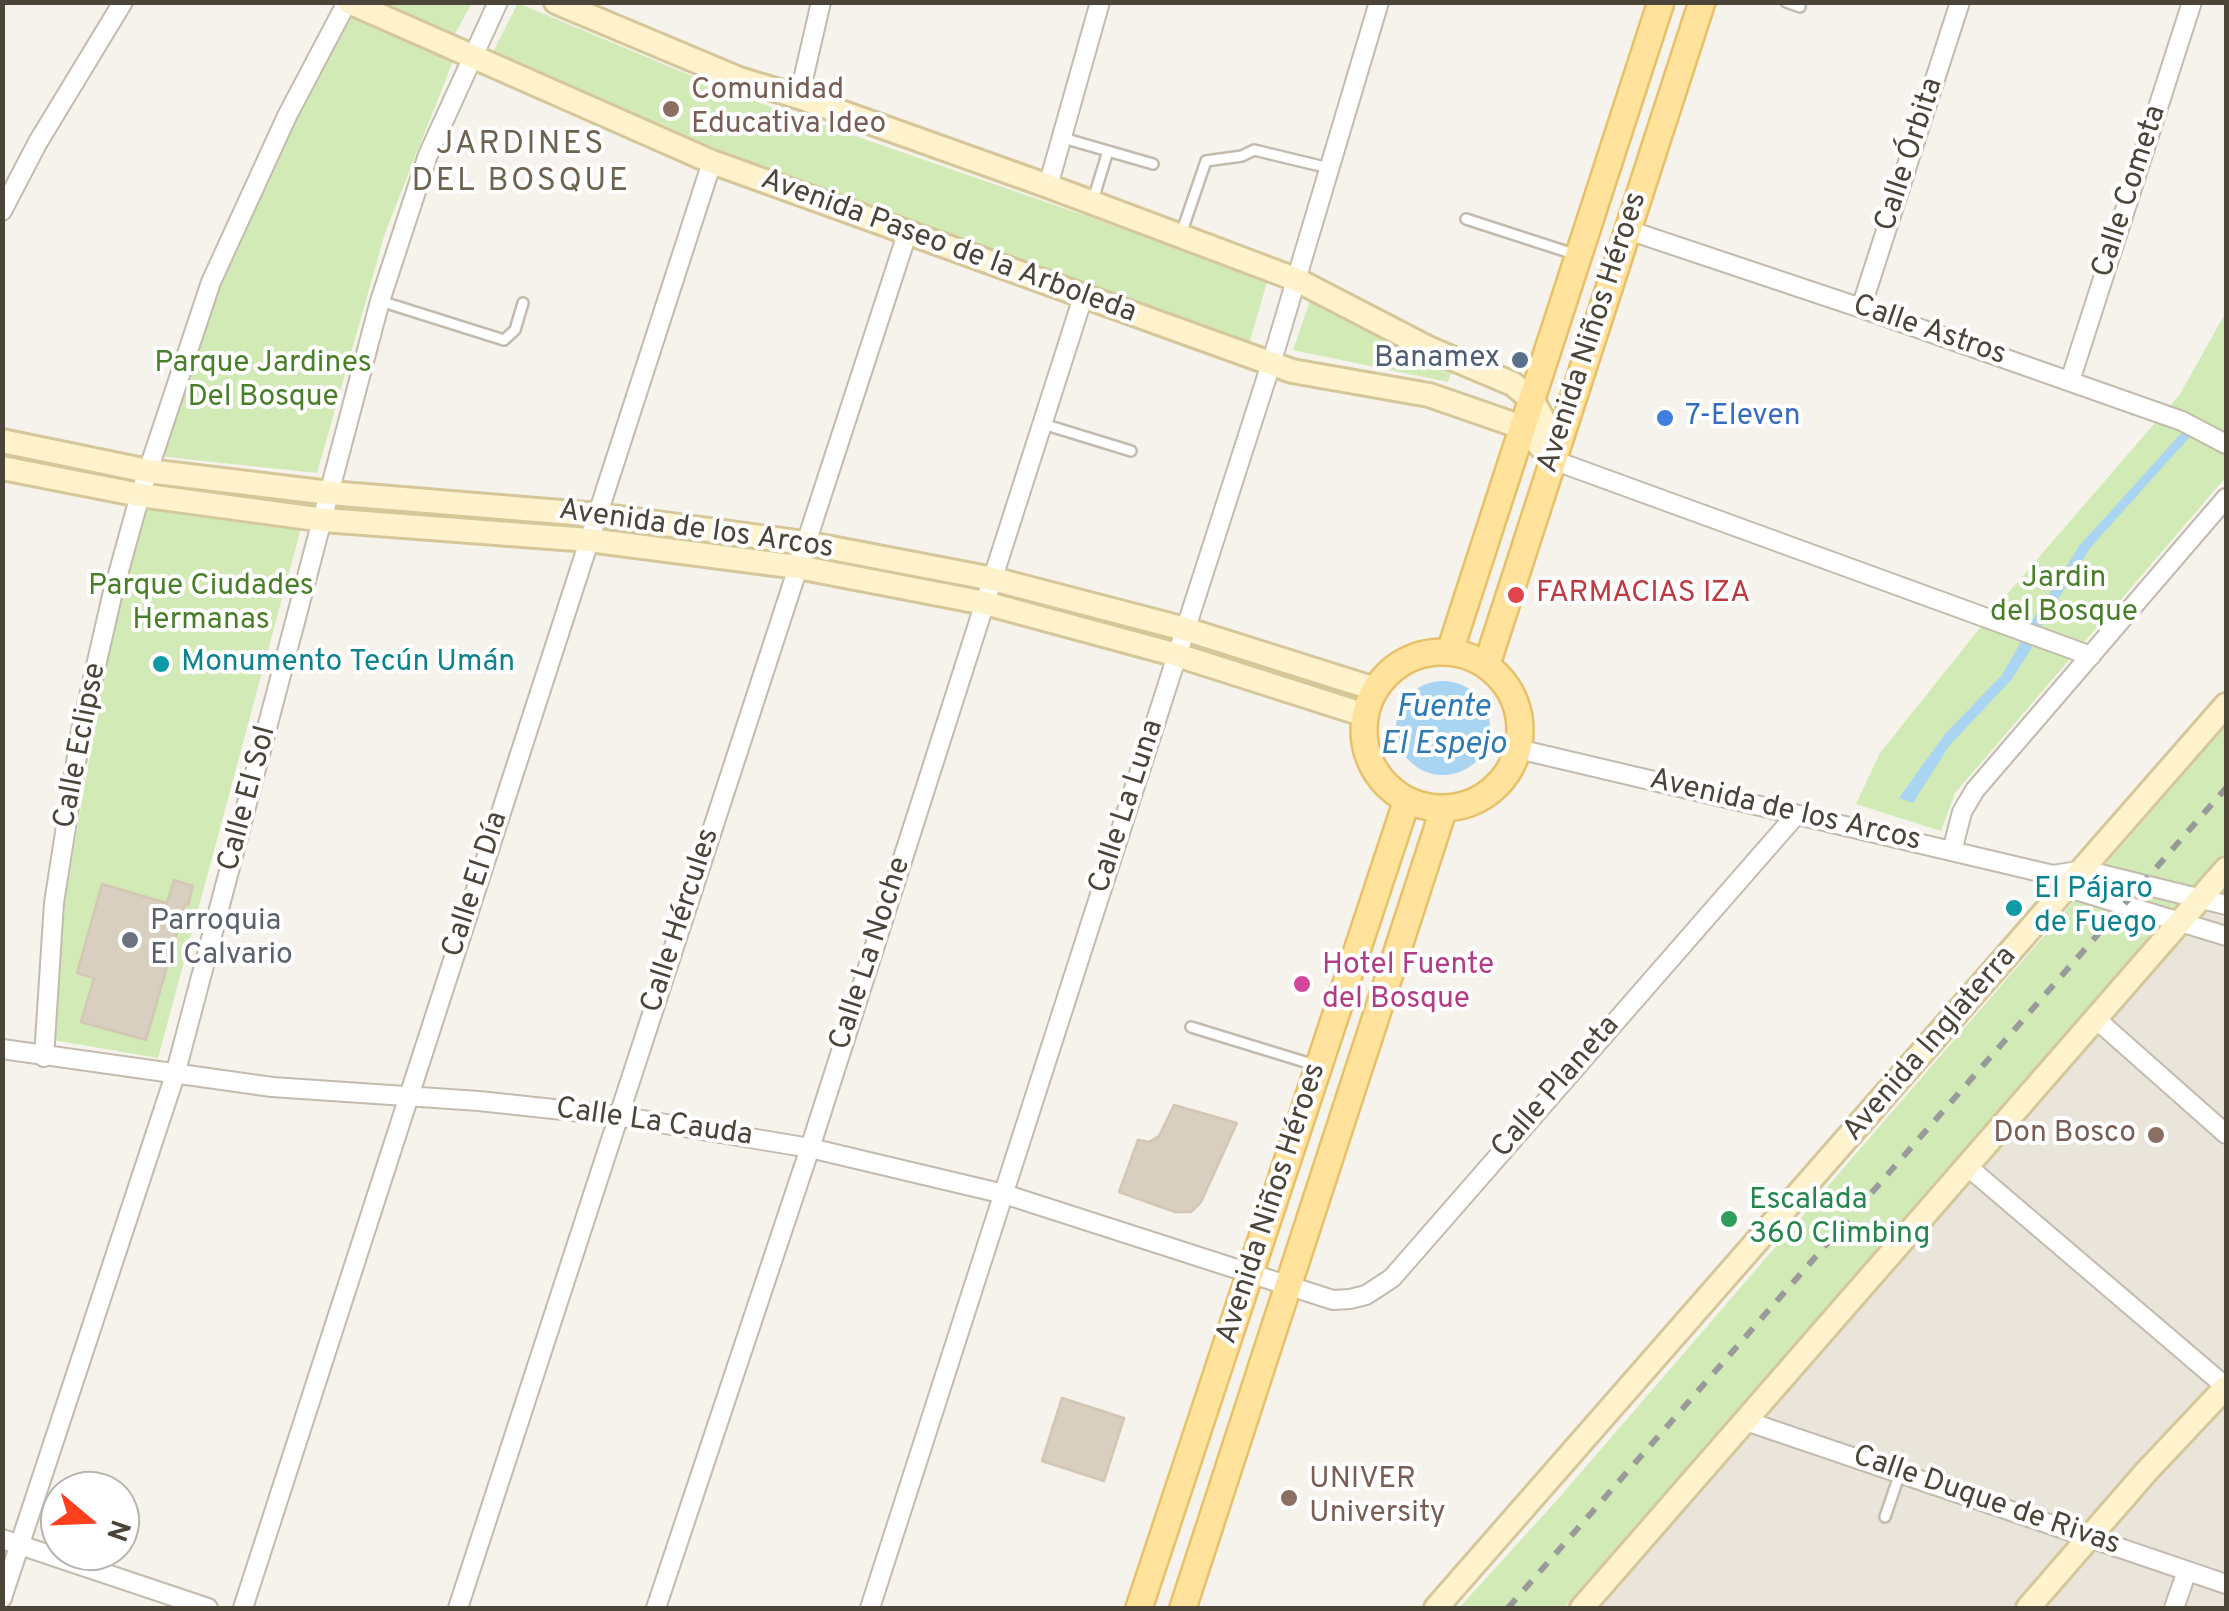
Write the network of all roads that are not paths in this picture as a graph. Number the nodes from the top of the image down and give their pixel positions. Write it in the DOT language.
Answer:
graph roads {
  1 [pos="124,2"];
  2 [pos="348,2"];
  3 [pos="498,2"];
  4 [pos="556,2"];
  5 [pos="821,2"];
  6 [pos="1100,2"];
  7 [pos="1379,2"];
  8 [pos="1661,2"];
  9 [pos="1702,2"];
  10 [pos="1786,2"];
  11 [pos="1960,2"];
  12 [pos="2192,2"];
  13 [pos="1800,7"];
  14 [pos="470,57"];
  15 [pos="799,97"];
  16 [pos="1063,138"];
  17 [pos="1108,151"];
  18 [pos="712,162"];
  19 [pos="1153,164"];
  20 [pos="1329,168"];
  21 [pos="1048,186"];
  22 [pos="1092,203"];
  23 [pos="2,210"];
  24 [pos="1466,220"];
  25 [pos="1628,230"];
  26 [pos="906,234"];
  27 [pos="1180,237"];
  28 [pos="1579,256"];
  29 [pos="1296,279"];
  30 [pos="1083,297"];
  31 [pos="380,300"];
  32 [pos="523,303"];
  33 [pos="1861,308"];
  34 [pos="1271,364"];
  35 [pos="2070,381"];
  36 [pos="1532,401"];
  37 [pos="1042,424"];
  38 [pos="1524,428"];
  39 [pos="2,441"];
  40 [pos="2226,444"];
  41 [pos="1131,451"];
  42 [pos="1553,460"];
  43 [pos="2,468"];
  44 [pos="148,472"];
  45 [pos="330,493"];
  46 [pos="140,495"];
  47 [pos="2226,498"];
  48 [pos="598,515"];
  49 [pos="324,520"];
  50 [pos="589,540"];
  51 [pos="806,543"];
  52 [pos="798,567"];
  53 [pos="993,578"];
  54 [pos="985,603"];
  55 [pos="1185,629"];
  56 [pos="1450,651"];
  57 [pos="1177,654"];
  58 [pos="2091,656"];
  59 [pos="1486,664"];
  60 [pos="1376,689"];
  61 [pos="2226,705"];
  62 [pos="1365,716"];
  63 [pos="1518,749"];
  64 [pos="1407,800"];
  65 [pos="1444,808"];
  66 [pos="1796,815"];
  67 [pos="1952,852"];
  68 [pos="2226,869"];
  69 [pos="2068,878"];
  70 [pos="2201,899"];
  71 [pos="2226,906"];
  72 [pos="2183,920"];
  73 [pos="2226,936"];
  74 [pos="2096,1020"];
  75 [pos="1191,1027"];
  76 [pos="2,1049"];
  77 [pos="44,1057"];
  78 [pos="1319,1066"];
  79 [pos="175,1076"];
  80 [pos="408,1098"];
  81 [pos="618,1116"];
  82 [pos="2226,1134"];
  83 [pos="810,1148"];
  84 [pos="1968,1166"];
  85 [pos="1004,1194"];
  86 [pos="1250,1274"];
  87 [pos="1288,1286"];
  88 [pos="2226,1387"];
  89 [pos="1746,1420"];
  90 [pos="1900,1472"];
  91 [pos="1885,1517"];
  92 [pos="2090,1537"];
  93 [pos="11,1542"];
  94 [pos="2187,1570"];
  95 [pos="2226,1584"];
  96 [pos="2,1598"];
  97 [pos="208,1608"];
  98 [pos="242,1608"];
  99 [pos="458,1608"];
  100 [pos="656,1608"];
  101 [pos="870,1608"];
  102 [pos="1139,1608"];
  103 [pos="1183,1608"];
  104 [pos="1436,1608"];
  105 [pos="1582,1608"];
  106 [pos="2028,1608"];
  107 [pos="2174,1608"];
  1 -- 23 [label="street"];
  2 -- 14 [label="street, Avenida Paseo de la Arboleda"];
  2 -- 44 [label="street, Calle Eclipse"];
  3 -- 14 [label="street, Calle El Sol"];
  4 -- 15 [label="street"];
  5 -- 15 [label="street"];
  6 -- 16 [label="street"];
  7 -- 20 [label="street, Calle La Luna"];
  8 -- 28 [label="main road, Avenida Niños Héroes"];
  9 -- 25 [label="main road, Avenida Niños Héroes"];
  10 -- 13 [label="lane"];
  11 -- 33 [label="street, Calle Órbita"];
  12 -- 35 [label="street, Calle Cometa"];
  14 -- 18 [label="street, Avenida Paseo de la Arboleda"];
  14 -- 31 [label="street, Calle El Sol"];
  15 -- 21 [label="street"];
  16 -- 17 [label="lane"];
  16 -- 21 [label="street"];
  17 -- 19 [label="lane"];
  17 -- 22 [label="lane"];
  18 -- 26 [label="street, Avenida Paseo de la Arboleda"];
  18 -- 48 [label="street, Calle El Día"];
  20 -- 27 [label="lane"];
  20 -- 29 [label="street, Calle La Luna"];
  21 -- 22 [label="street"];
  22 -- 27 [label="street"];
  24 -- 28 [label="lane"];
  25 -- 33 [label="street, Calle Astros"];
  25 -- 42 [label="main road, Avenida Niños Héroes"];
  26 -- 30 [label="street, Avenida Paseo de la Arboleda"];
  26 -- 51 [label="street, Calle Hércules"];
  27 -- 29 [label="street"];
  28 -- 36 [label="main road, Avenida Niños Héroes"];
  29 -- 34 [label="street, Calle La Luna"];
  29 -- 36 [label="street"];
  30 -- 34 [label="street, Avenida Paseo de la Arboleda"];
  30 -- 37 [label="street, Calle La Noche"];
  31 -- 32 [label="lane"];
  31 -- 45 [label="street, Calle El Sol"];
  33 -- 35 [label="street, Calle Astros"];
  34 -- 38 [label="street, Avenida Paseo de la Arboleda"];
  34 -- 55 [label="street, Calle La Luna"];
  35 -- 40 [label="street, Calle Astros"];
  36 -- 38 [label="main road, Avenida Niños Héroes"];
  36 -- 42 [label="street"];
  37 -- 41 [label="lane"];
  37 -- 53 [label="street, Calle La Noche"];
  38 -- 42 [label="street, Avenida Paseo de la Arboleda"];
  38 -- 56 [label="main road, Avenida Niños Héroes"];
  39 -- 44 [label="street, Avenida de los Arcos"];
  42 -- 58 [label="street, Avenida Paseo de la Arboleda"];
  42 -- 59 [label="main road, Avenida Niños Héroes"];
  43 -- 46 [label="street, Avenida de los Arcos"];
  44 -- 45 [label="street, Avenida de los Arcos"];
  44 -- 46 [label="street, Calle Eclipse"];
  45 -- 48 [label="street, Avenida de los Arcos"];
  45 -- 49 [label="street, Calle El Sol"];
  46 -- 49 [label="street, Avenida de los Arcos"];
  46 -- 77 [label="street, Calle Eclipse"];
  47 -- 58 [label="street"];
  48 -- 50 [label="street, Calle El Día"];
  48 -- 51 [label="street, Avenida de los Arcos"];
  49 -- 50 [label="street, Avenida de los Arcos"];
  49 -- 79 [label="street, Calle El Sol"];
  50 -- 52 [label="street, Avenida de los Arcos"];
  50 -- 80 [label="street, Calle El Día"];
  51 -- 52 [label="street, Calle Hércules"];
  51 -- 53 [label="street, Avenida de los Arcos"];
  52 -- 54 [label="street, Avenida de los Arcos"];
  52 -- 81 [label="street, Calle Hércules"];
  53 -- 54 [label="street, Calle La Noche"];
  53 -- 55 [label="street, Avenida de los Arcos"];
  54 -- 57 [label="street, Avenida de los Arcos"];
  54 -- 83 [label="street, Calle La Noche"];
  55 -- 57 [label="street, Calle La Luna"];
  55 -- 60 [label="street, Avenida de los Arcos"];
  56 -- 59 [label="main road"];
  56 -- 60 [label="main road"];
  57 -- 62 [label="street, Avenida de los Arcos"];
  57 -- 85 [label="street, Calle La Luna"];
  58 -- 67 [label="street"];
  59 -- 63 [label="main road"];
  60 -- 62 [label="main road"];
  61 -- 69 [label="street, Avenida Inglaterra"];
  62 -- 64 [label="main road"];
  63 -- 65 [label="main road"];
  63 -- 66 [label="street, Avenida de los Arcos"];
  64 -- 65 [label="main road"];
  64 -- 78 [label="main road, Avenida Niños Héroes"];
  65 -- 87 [label="main road, Avenida Niños Héroes"];
  66 -- 67 [label="street, Avenida de los Arcos"];
  66 -- 87 [label="street, Calle Planeta"];
  67 -- 69 [label="street, Avenida de los Arcos"];
  68 -- 70 [label="street"];
  69 -- 70 [label="street, Avenida de los Arcos"];
  69 -- 72 [label="street, Avenida de los Arcos"];
  69 -- 104 [label="street, Avenida Inglaterra"];
  70 -- 71 [label="street, Avenida de los Arcos"];
  70 -- 72 [label="street"];
  72 -- 73 [label="street, Avenida de los Arcos"];
  72 -- 74 [label="street"];
  74 -- 82 [label="street"];
  74 -- 84 [label="street"];
  75 -- 78 [label="lane"];
  76 -- 77 [label="street, Calle La Cauda"];
  77 -- 79 [label="street, Calle La Cauda"];
  78 -- 86 [label="main road, Avenida Niños Héroes"];
  79 -- 80 [label="street, Calle La Cauda"];
  79 -- 93 [label="street, Calle El Sol"];
  80 -- 81 [label="street, Calle La Cauda"];
  80 -- 98 [label="street, Calle El Día"];
  81 -- 83 [label="street, Calle La Cauda"];
  81 -- 99 [label="street, Calle Hércules"];
  83 -- 85 [label="street, Calle La Cauda"];
  83 -- 100 [label="street, Calle La Noche"];
  84 -- 88 [label="street"];
  84 -- 89 [label="street"];
  85 -- 86 [label="street, Calle La Cauda"];
  85 -- 101 [label="street, Calle La Luna"];
  86 -- 87 [label="street, Calle La Cauda"];
  86 -- 102 [label="main road, Avenida Niños Héroes"];
  87 -- 103 [label="main road, Avenida Niños Héroes"];
  88 -- 92 [label="street"];
  89 -- 90 [label="street, Calle Duque de Rivas"];
  89 -- 105 [label="street"];
  90 -- 91 [label="lane"];
  90 -- 92 [label="street, Calle Duque de Rivas"];
  92 -- 94 [label="street, Calle Duque de Rivas"];
  92 -- 106 [label="street"];
  93 -- 96 [label="street, Calle El Sol"];
  93 -- 97 [label="street"];
  94 -- 95 [label="street, Calle Duque de Rivas"];
  94 -- 107 [label="street"];
}
